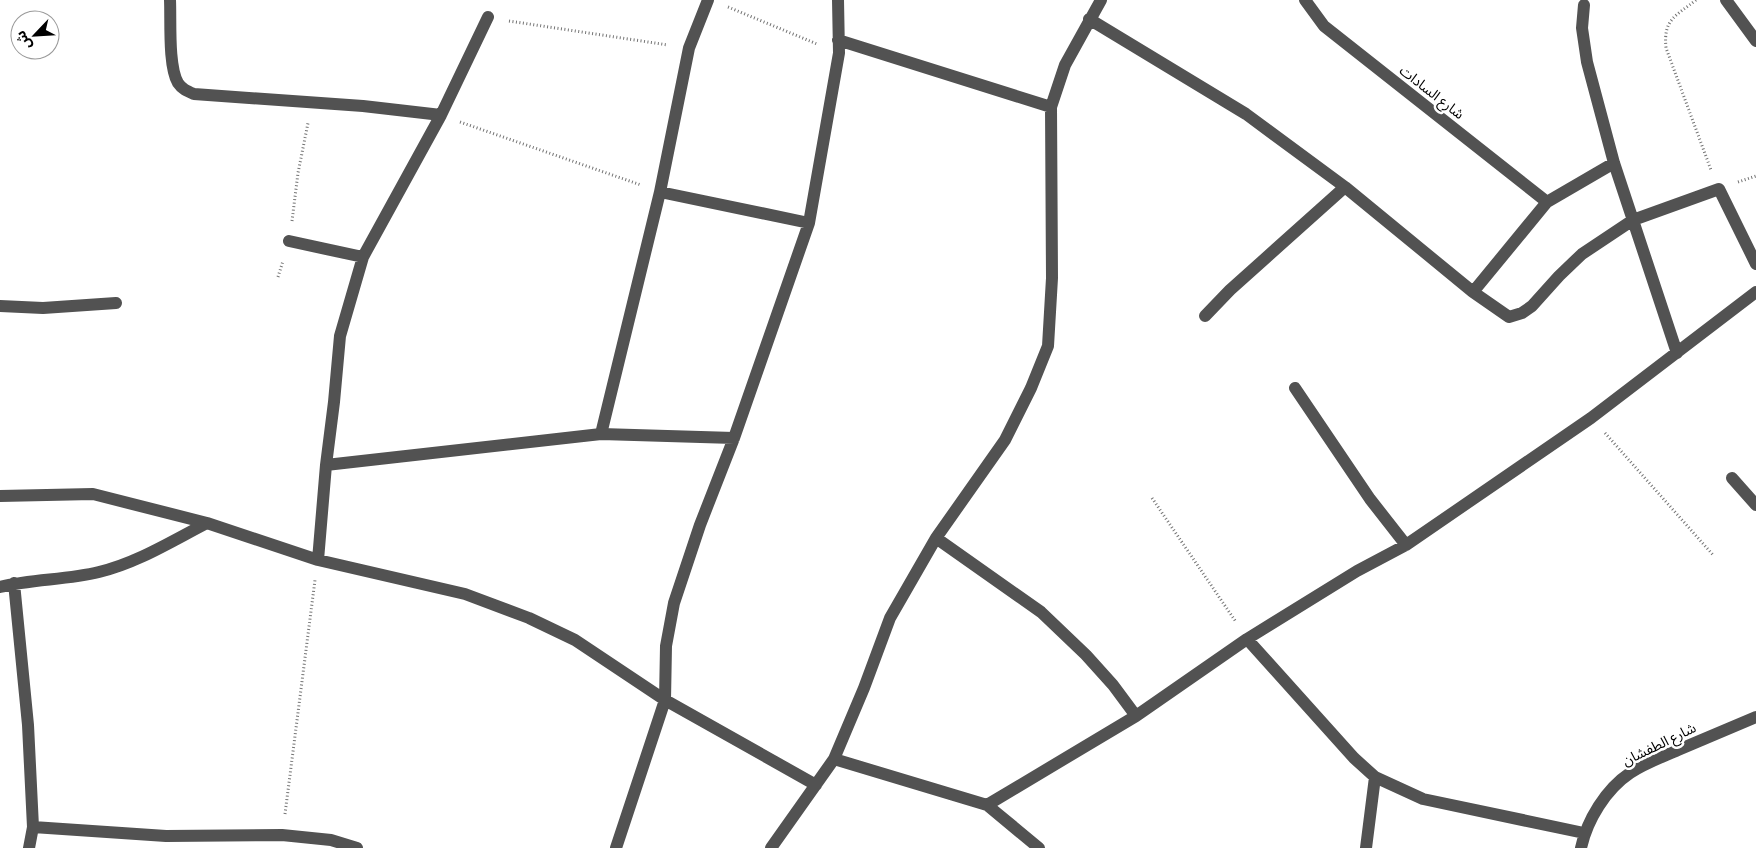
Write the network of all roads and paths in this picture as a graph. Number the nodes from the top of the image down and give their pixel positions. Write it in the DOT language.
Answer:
graph roads {
  1 [pos="170,0"];
  2 [pos="708,0"];
  3 [pos="838,0"];
  4 [pos="1101,0"];
  5 [pos="1305,0"];
  6 [pos="1696,0"];
  7 [pos="1726,0"];
  8 [pos="721,4"];
  9 [pos="1584,5"];
  10 [pos="488,17"];
  11 [pos="1089,19"];
  12 [pos="838,40"];
  13 [pos="1756,41"];
  14 [pos="689,48"];
  15 [pos="839,53"];
  16 [pos="312,103"];
  17 [pos="1051,107"];
  18 [pos="441,115"];
  19 [pos="1614,163"];
  20 [pos="1345,187"];
  21 [pos="1719,190"];
  22 [pos="660,192"];
  23 [pos="1547,202"];
  24 [pos="1633,220"];
  25 [pos="809,222"];
  26 [pos="289,241"];
  27 [pos="285,254"];
  28 [pos="363,257"];
  29 [pos="1756,264"];
  30 [pos="278,277"];
  31 [pos="1473,292"];
  32 [pos="1756,292"];
  33 [pos="116,303"];
  34 [pos="0,306"];
  35 [pos="1205,316"];
  36 [pos="1677,353"];
  37 [pos="1295,388"];
  38 [pos="1591,418"];
  39 [pos="601,434"];
  40 [pos="734,438"];
  41 [pos="326,466"];
  42 [pos="1732,478"];
  43 [pos="0,496"];
  44 [pos="1152,498"];
  45 [pos="1756,505"];
  46 [pos="207,523"];
  47 [pos="936,538"];
  48 [pos="1406,545"];
  49 [pos="1714,556"];
  50 [pos="318,560"];
  51 [pos="14,583"];
  52 [pos="0,587"];
  53 [pos="1247,640"];
  54 [pos="665,700"];
  55 [pos="1136,716"];
  56 [pos="1756,717"];
  57 [pos="834,758"];
  58 [pos="1375,777"];
  59 [pos="816,785"];
  60 [pos="987,805"];
  61 [pos="34,827"];
  62 [pos="1584,833"];
  63 [pos="282,835"];
  64 [pos="29,848"];
  65 [pos="357,848"];
  66 [pos="616,848"];
  67 [pos="771,848"];
  68 [pos="1039,848"];
  69 [pos="1366,848"];
  70 [pos="1581,848"];
  1 -- 16 [label="street"];
  2 -- 14 [label="street"];
  3 -- 12 [label="street"];
  4 -- 11 [label="street"];
  5 -- 23 [label="street, شارع السادات"];
  6 -- 21 [label="path"];
  7 -- 13 [label="street"];
  8 -- 15 [label="path"];
  9 -- 19 [label="street"];
  10 -- 14 [label="path"];
  10 -- 18 [label="street"];
  11 -- 17 [label="street"];
  11 -- 20 [label="street"];
  12 -- 15 [label="street"];
  12 -- 17 [label="street"];
  14 -- 22 [label="street"];
  15 -- 25 [label="street"];
  16 -- 18 [label="street"];
  16 -- 26 [label="path"];
  17 -- 47 [label="street"];
  18 -- 22 [label="path"];
  18 -- 28 [label="street"];
  19 -- 23 [label="street"];
  19 -- 24 [label="street"];
  20 -- 31 [label="street"];
  20 -- 35 [label="street"];
  21 -- 24 [label="street"];
  21 -- 29 [label="street"];
  22 -- 25 [label="street"];
  22 -- 39 [label="street"];
  23 -- 31 [label="street"];
  24 -- 31 [label="street"];
  24 -- 36 [label="street"];
  25 -- 40 [label="street"];
  26 -- 28 [label="street"];
  27 -- 30 [label="path"];
  28 -- 41 [label="street"];
  32 -- 36 [label="street"];
  33 -- 34 [label="street"];
  36 -- 38 [label="street"];
  37 -- 48 [label="street"];
  38 -- 48 [label="street"];
  38 -- 49 [label="path"];
  39 -- 40 [label="street"];
  39 -- 41 [label="street"];
  40 -- 54 [label="street"];
  41 -- 50 [label="street"];
  42 -- 45 [label="street"];
  43 -- 46 [label="street"];
  44 -- 53 [label="path"];
  46 -- 50 [label="street"];
  46 -- 51 [label="street"];
  47 -- 55 [label="street"];
  47 -- 57 [label="street"];
  48 -- 53 [label="street"];
  50 -- 54 [label="street"];
  50 -- 63 [label="path"];
  51 -- 52 [label="street"];
  51 -- 61 [label="street"];
  53 -- 55 [label="street"];
  53 -- 58 [label="street"];
  54 -- 59 [label="street"];
  54 -- 66 [label="street"];
  55 -- 60 [label="street"];
  56 -- 62 [label="street, شارع الطفشان"];
  57 -- 59 [label="street"];
  57 -- 60 [label="street"];
  58 -- 62 [label="street"];
  58 -- 69 [label="street"];
  59 -- 67 [label="street"];
  60 -- 68 [label="street"];
  61 -- 63 [label="street"];
  61 -- 64 [label="street"];
  62 -- 70 [label="street, شارع الطفشان"];
  63 -- 65 [label="street"];
}
